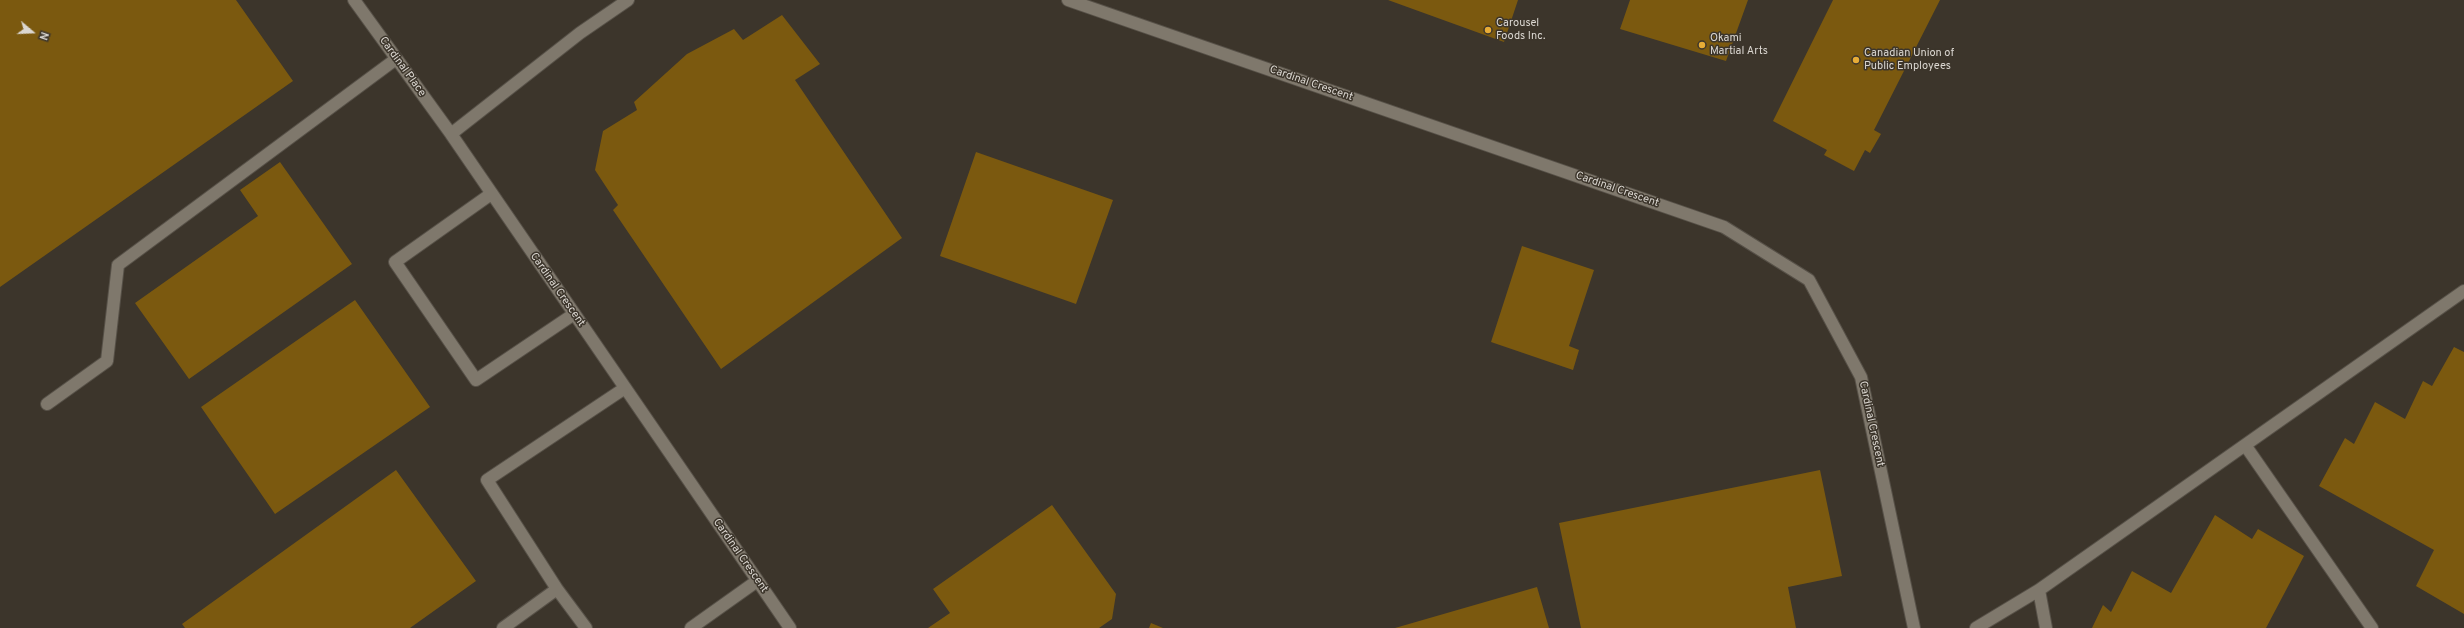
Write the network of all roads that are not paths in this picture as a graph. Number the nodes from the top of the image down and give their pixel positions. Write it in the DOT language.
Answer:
graph roads {
  1 [pos="354,0"];
  2 [pos="628,0"];
  3 [pos="1068,0"];
  4 [pos="396,59"];
  5 [pos="451,134"];
  6 [pos="491,194"];
  7 [pos="2464,291"];
  8 [pos="574,314"];
  9 [pos="625,388"];
  10 [pos="47,404"];
  11 [pos="2245,445"];
  12 [pos="757,581"];
  13 [pos="557,589"];
  14 [pos="2039,590"];
  15 [pos="503,628"];
  16 [pos="586,628"];
  17 [pos="691,628"];
  18 [pos="790,628"];
  19 [pos="1914,628"];
  20 [pos="1976,628"];
  21 [pos="2046,628"];
  22 [pos="2372,628"];
  1 -- 4 [label="street, Cardinal Place"];
  2 -- 5 [label="street"];
  3 -- 19 [label="street, Cardinal Crescent"];
  4 -- 5 [label="street, Cardinal Place"];
  4 -- 10 [label="street"];
  5 -- 6 [label="street, Cardinal Crescent"];
  6 -- 8 [label="street, Cardinal Crescent"];
  6 -- 8 [label="street"];
  7 -- 11 [label="street"];
  8 -- 9 [label="street, Cardinal Crescent"];
  9 -- 12 [label="street, Cardinal Crescent"];
  9 -- 13 [label="street"];
  11 -- 14 [label="street"];
  11 -- 22 [label="street"];
  12 -- 17 [label="street"];
  12 -- 18 [label="street, Cardinal Crescent"];
  13 -- 15 [label="street"];
  13 -- 16 [label="street"];
  14 -- 20 [label="street"];
  14 -- 21 [label="street"];
}
